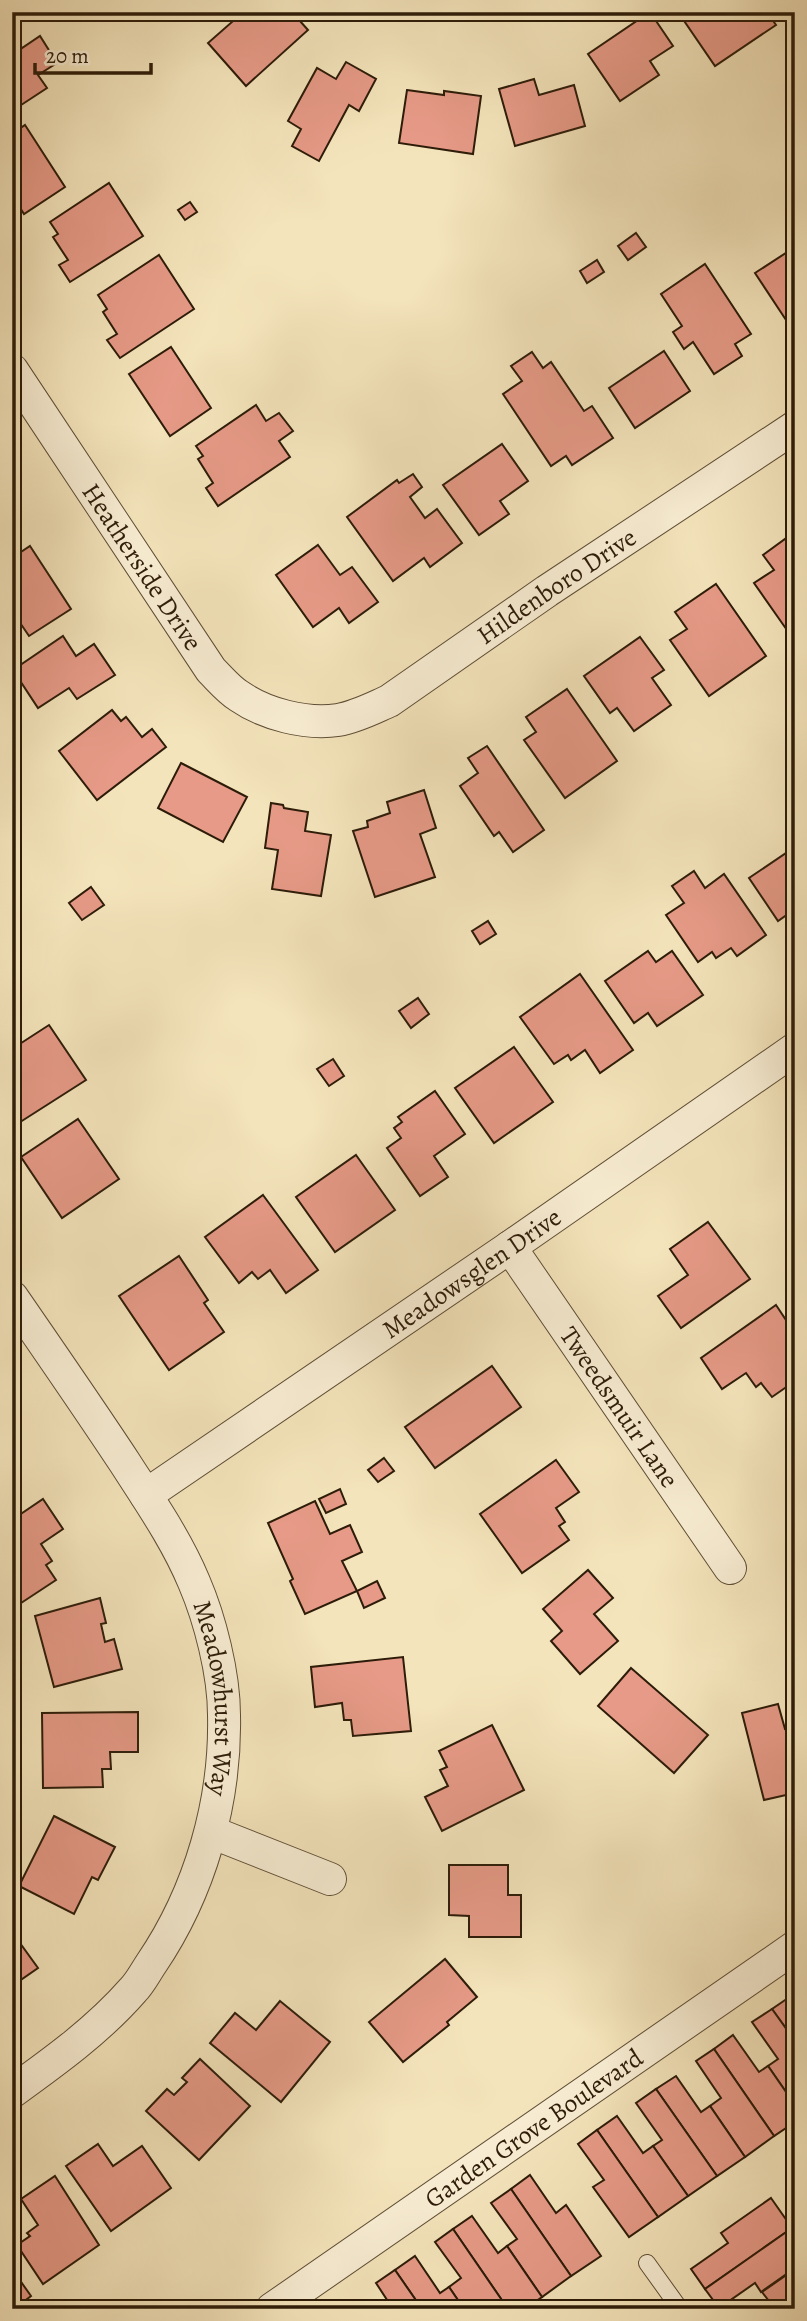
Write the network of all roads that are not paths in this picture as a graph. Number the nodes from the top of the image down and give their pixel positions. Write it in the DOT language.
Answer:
graph roads {
  1 [pos="12,370"];
  2 [pos="795,427"];
  3 [pos="307,720"];
  4 [pos="795,1049"];
  5 [pos="510,1247"];
  6 [pos="12,1297"];
  7 [pos="146,1495"];
  8 [pos="730,1568"];
  9 [pos="211,1832"];
  10 [pos="330,1879"];
  11 [pos="795,1947"];
  12 [pos="12,2092"];
  13 [pos="648,2263"];
  14 [pos="280,2306"];
  15 [pos="680,2309"];
  1 -- 3 [label="street, Heatherside Drive"];
  2 -- 3 [label="street, Hildenboro Drive"];
  4 -- 5 [label="street, Meadowsglen Drive"];
  5 -- 7 [label="street, Meadowsglen Drive"];
  5 -- 8 [label="street, Tweedsmuir Lane"];
  6 -- 7 [label="street, Meadowhurst Way"];
  7 -- 9 [label="street, Meadowhurst Way"];
  9 -- 10 [label="street"];
  9 -- 12 [label="street, Meadowhurst Way"];
  11 -- 14 [label="street, Garden Grove Boulevard"];
  13 -- 15 [label="lane"];
}
